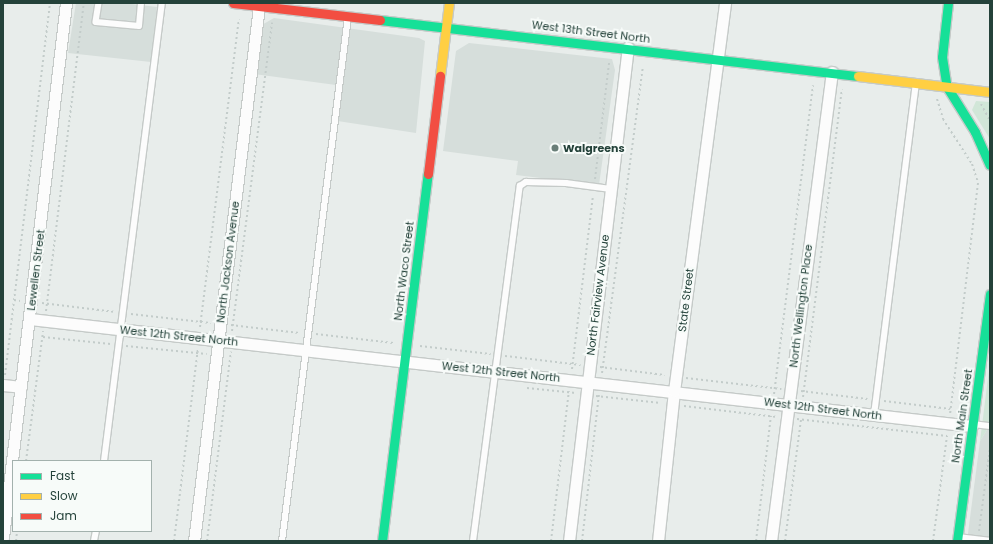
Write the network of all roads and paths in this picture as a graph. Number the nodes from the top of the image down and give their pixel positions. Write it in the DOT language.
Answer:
graph roads {
  1 [pos="50,3"];
  2 [pos="66,3"];
  3 [pos="84,3"];
  4 [pos="99,3"];
  5 [pos="141,3"];
  6 [pos="162,3"];
  7 [pos="233,3"];
  8 [pos="449,3"];
  9 [pos="725,3"];
  10 [pos="948,3"];
  11 [pos="259,6"];
  12 [pos="291,6"];
  13 [pos="348,16"];
  14 [pos="239,19"];
  15 [pos="272,23"];
  16 [pos="446,27"];
  17 [pos="628,48"];
  18 [pos="718,59"];
  19 [pos="609,63"];
  20 [pos="643,67"];
  21 [pos="832,72"];
  22 [pos="916,83"];
  23 [pos="812,85"];
  24 [pos="947,87"];
  25 [pos="842,89"];
  26 [pos="990,92"];
  27 [pos="937,99"];
  28 [pos="980,103"];
  29 [pos="990,121"];
  30 [pos="990,165"];
  31 [pos="594,186"];
  32 [pos="611,189"];
  33 [pos="990,294"];
  34 [pos="14,300"];
  35 [pos="32,302"];
  36 [pos="47,304"];
  37 [pos="123,313"];
  38 [pos="30,319"];
  39 [pos="45,321"];
  40 [pos="201,321"];
  41 [pos="220,324"];
  42 [pos="233,325"];
  43 [pos="121,330"];
  44 [pos="308,334"];
  45 [pos="199,338"];
  46 [pos="218,340"];
  47 [pos="231,342"];
  48 [pos="407,345"];
  49 [pos="306,350"];
  50 [pos="496,355"];
  51 [pos="405,361"];
  52 [pos="572,364"];
  53 [pos="590,366"];
  54 [pos="603,368"];
  55 [pos="494,371"];
  56 [pos="676,376"];
  57 [pos="571,380"];
  58 [pos="588,381"];
  59 [pos="601,383"];
  60 [pos="3,385"];
  61 [pos="21,387"];
  62 [pos="775,388"];
  63 [pos="790,390"];
  64 [pos="674,391"];
  65 [pos="804,391"];
  66 [pos="876,400"];
  67 [pos="773,403"];
  68 [pos="788,405"];
  69 [pos="802,407"];
  70 [pos="951,409"];
  71 [pos="874,415"];
  72 [pos="949,424"];
  73 [pos="973,425"];
  74 [pos="990,426"];
  75 [pos="990,447"];
  76 [pos="12,460"];
  77 [pos="26,460"];
  78 [pos="104,460"];
  79 [pos="12,462"];
  80 [pos="990,535"];
  81 [pos="3,537"];
  82 [pos="957,539"];
  83 [pos="978,540"];
  84 [pos="174,541"];
  85 [pos="194,541"];
  86 [pos="207,541"];
  87 [pos="282,541"];
  88 [pos="382,541"];
  89 [pos="473,541"];
  90 [pos="551,541"];
  91 [pos="569,541"];
  92 [pos="582,541"];
  93 [pos="658,541"];
  94 [pos="756,541"];
  95 [pos="771,541"];
  96 [pos="785,541"];
  97 [pos="933,541"];
  98 [pos="989,541"];
  1 -- 34 [label="path"];
  2 -- 35 [label="street, Lewellen Street"];
  3 -- 36 [label="path"];
  4 -- 5 [label="lane"];
  6 -- 37 [label="lane"];
  7 -- 11 [label="street, West 13th Street North"];
  8 -- 16 [label="street, North Waco Street"];
  9 -- 18 [label="street"];
  10 -- 24 [label="street"];
  11 -- 12 [label="street, West 13th Street North"];
  11 -- 41 [label="street, North Jackson Avenue"];
  12 -- 13 [label="street, West 13th Street North"];
  13 -- 16 [label="street, West 13th Street North"];
  13 -- 44 [label="lane"];
  14 -- 40 [label="path"];
  15 -- 42 [label="path"];
  16 -- 17 [label="street, West 13th Street North"];
  16 -- 48 [label="street, North Waco Street"];
  17 -- 18 [label="street, West 13th Street North"];
  17 -- 32 [label="street, North Fairview Avenue"];
  18 -- 21 [label="street, West 13th Street North"];
  18 -- 56 [label="street, State Street"];
  19 -- 31 [label="path"];
  20 -- 54 [label="path"];
  21 -- 22 [label="street, West 13th Street North"];
  21 -- 63 [label="street, North Wellington Place"];
  22 -- 24 [label="street, West 13th Street North"];
  22 -- 66 [label="lane"];
  23 -- 62 [label="path"];
  24 -- 26 [label="street, West 13th Street North"];
  24 -- 30 [label="street"];
  25 -- 65 [label="path"];
  27 -- 70 [label="path"];
  28 -- 29 [label="path"];
  31 -- 32 [label="lane"];
  31 -- 50 [label="lane"];
  31 -- 52 [label="path"];
  32 -- 53 [label="street, North Fairview Avenue"];
  33 -- 73 [label="street, North Main Street"];
  34 -- 35 [label="path"];
  34 -- 60 [label="path"];
  35 -- 36 [label="path"];
  35 -- 38 [label="street, Lewellen Street"];
  36 -- 37 [label="path"];
  36 -- 39 [label="path"];
  37 -- 40 [label="path"];
  37 -- 43 [label="lane"];
  38 -- 39 [label="street, West 12th Street North"];
  38 -- 61 [label="street, Lewellen Street"];
  39 -- 43 [label="street, West 12th Street North"];
  39 -- 77 [label="path"];
  40 -- 41 [label="path"];
  40 -- 45 [label="path"];
  41 -- 42 [label="path"];
  41 -- 46 [label="street, North Jackson Avenue"];
  42 -- 44 [label="path"];
  42 -- 47 [label="path"];
  43 -- 45 [label="street, West 12th Street North"];
  43 -- 78 [label="lane"];
  44 -- 48 [label="path"];
  44 -- 49 [label="lane"];
  45 -- 46 [label="street, West 12th Street North"];
  45 -- 84 [label="path"];
  46 -- 47 [label="street, West 12th Street North"];
  46 -- 85 [label="street, North Jackson Avenue"];
  47 -- 49 [label="street, West 12th Street North"];
  47 -- 86 [label="path"];
  48 -- 50 [label="path"];
  48 -- 51 [label="street, North Waco Street"];
  49 -- 51 [label="street, West 12th Street North"];
  49 -- 87 [label="lane"];
  50 -- 52 [label="path"];
  50 -- 55 [label="lane"];
  51 -- 55 [label="street, West 12th Street North"];
  51 -- 88 [label="street, North Waco Street"];
  52 -- 53 [label="path"];
  52 -- 57 [label="path"];
  53 -- 54 [label="path"];
  53 -- 58 [label="street, North Fairview Avenue"];
  54 -- 56 [label="path"];
  54 -- 59 [label="path"];
  55 -- 57 [label="street, West 12th Street North"];
  55 -- 89 [label="lane"];
  56 -- 62 [label="path"];
  56 -- 64 [label="street, State Street"];
  57 -- 58 [label="street, West 12th Street North"];
  57 -- 90 [label="path"];
  58 -- 59 [label="street, West 12th Street North"];
  58 -- 91 [label="street, North Fairview Avenue"];
  59 -- 64 [label="street, West 12th Street North"];
  59 -- 92 [label="path"];
  60 -- 61 [label="street"];
  61 -- 76 [label="street, Lewellen Street"];
  62 -- 63 [label="path"];
  62 -- 67 [label="path"];
  63 -- 65 [label="path"];
  63 -- 68 [label="street, North Wellington Place"];
  64 -- 67 [label="street, West 12th Street North"];
  64 -- 93 [label="street, State Street"];
  65 -- 66 [label="path"];
  65 -- 69 [label="path"];
  66 -- 70 [label="path"];
  66 -- 71 [label="lane"];
  67 -- 68 [label="street, West 12th Street North"];
  67 -- 94 [label="path"];
  68 -- 69 [label="street, West 12th Street North"];
  68 -- 95 [label="street, North Wellington Place"];
  69 -- 71 [label="street, West 12th Street North"];
  69 -- 96 [label="path"];
  70 -- 72 [label="path"];
  71 -- 72 [label="street, West 12th Street North"];
  72 -- 73 [label="street, West 12th Street North"];
  72 -- 97 [label="path"];
  73 -- 74 [label="lane"];
  73 -- 82 [label="street, North Main Street"];
  75 -- 83 [label="path"];
  79 -- 81 [label="street, Lewellen Street"];
  80 -- 98 [label="lane"];
  82 -- 83 [label="lane"];
  83 -- 98 [label="lane"];
}
